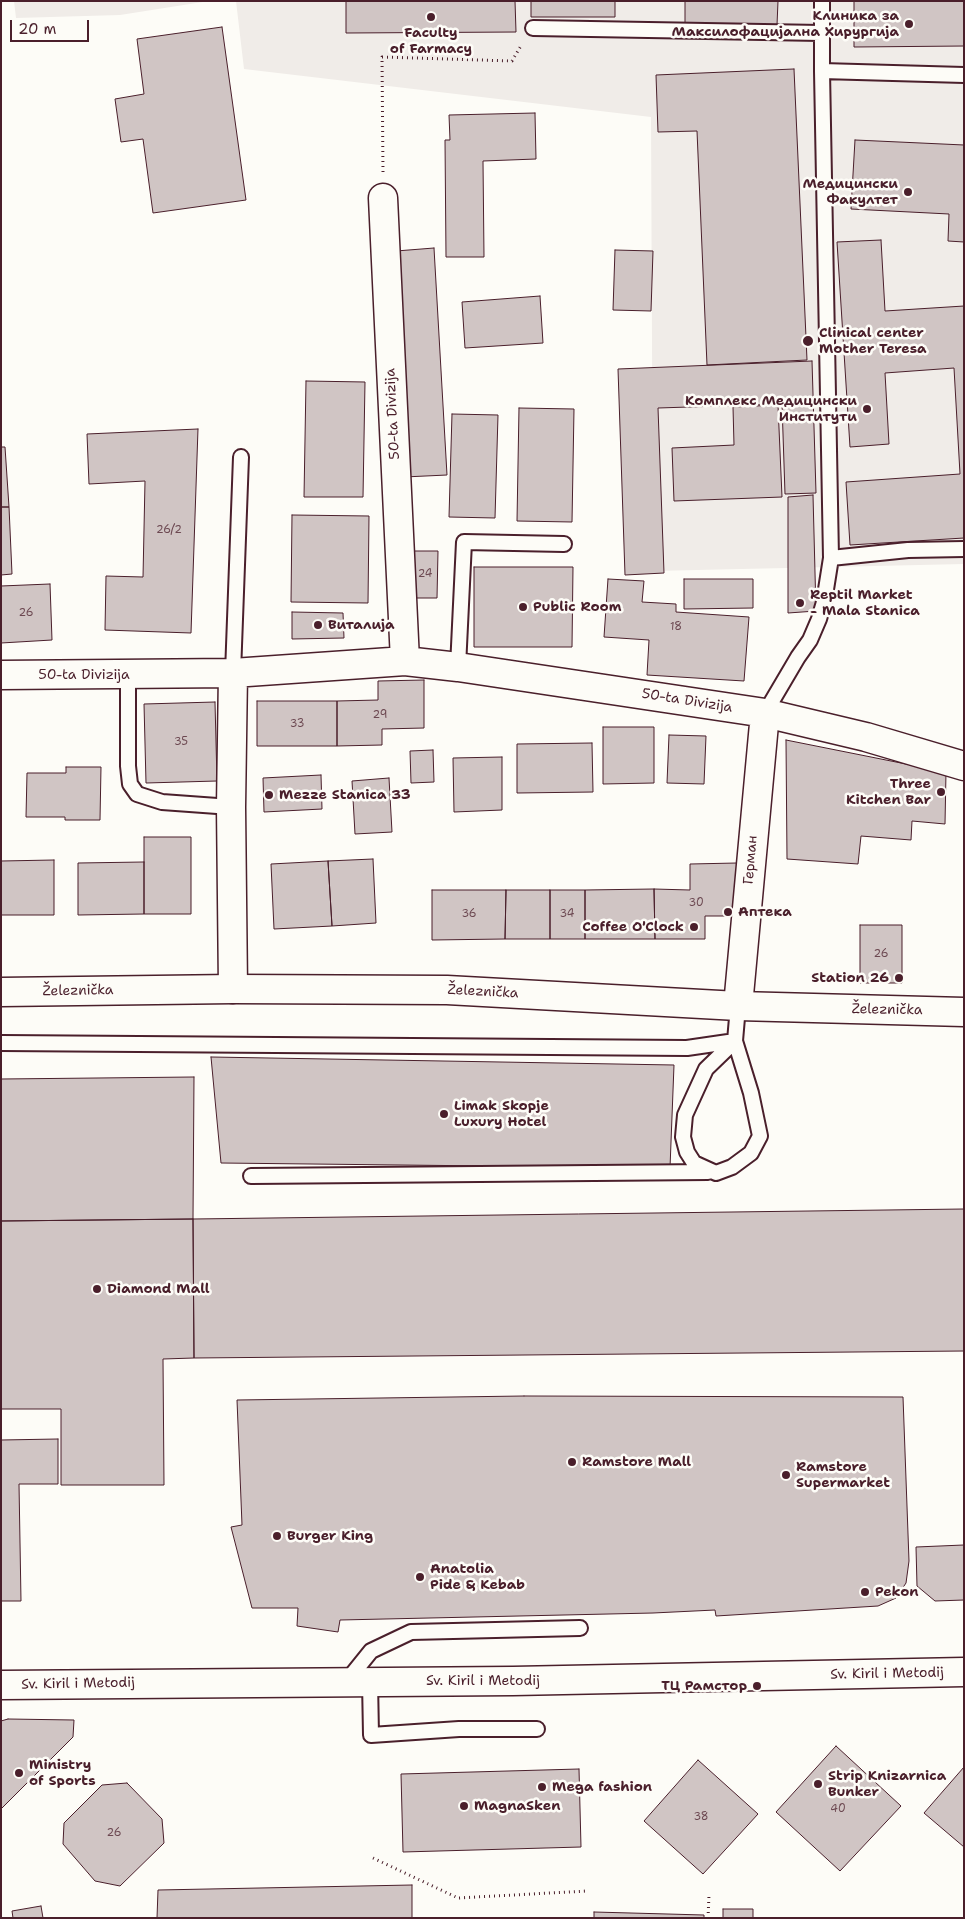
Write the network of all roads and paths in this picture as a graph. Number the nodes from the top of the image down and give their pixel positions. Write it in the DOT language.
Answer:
graph roads {
  1 [pos="822,1"];
  2 [pos="533,28"];
  3 [pos="821,34"];
  4 [pos="822,71"];
  5 [pos="964,74"];
  6 [pos="383,198"];
  7 [pos="241,457"];
  8 [pos="564,544"];
  9 [pos="964,549"];
  10 [pos="831,558"];
  11 [pos="406,661"];
  12 [pos="458,667"];
  13 [pos="233,673"];
  14 [pos="1,675"];
  15 [pos="128,675"];
  16 [pos="765,713"];
  17 [pos="964,766"];
  18 [pos="231,807"];
  19 [pos="233,989"];
  20 [pos="1,992"];
  21 [pos="738,1006"];
  22 [pos="964,1012"];
  23 [pos="735,1041"];
  24 [pos="1,1043"];
  25 [pos="711,1172"];
  26 [pos="251,1176"];
  27 [pos="580,1628"];
  28 [pos="964,1672"];
  29 [pos="358,1681"];
  30 [pos="1,1685"];
  31 [pos="537,1730"];
  32 [pos="373,1858"];
  33 [pos="587,1891"];
  34 [pos="709,1895"];
  35 [pos="708,1918"];
  1 -- 3 [label="lane"];
  2 -- 3 [label="lane"];
  2 -- 6 [label="path"];
  3 -- 4 [label="lane"];
  4 -- 5 [label="lane"];
  4 -- 10 [label="lane"];
  6 -- 11 [label="street, 50-ta Divizija"];
  7 -- 13 [label="lane"];
  8 -- 12 [label="lane"];
  9 -- 10 [label="lane"];
  10 -- 16 [label="lane"];
  11 -- 12 [label="street, 50-ta Divizija"];
  11 -- 13 [label="street, 50-ta Divizija"];
  12 -- 16 [label="street, 50-ta Divizija"];
  13 -- 15 [label="street, 50-ta Divizija"];
  13 -- 18 [label="street"];
  14 -- 15 [label="street, 50-ta Divizija"];
  15 -- 18 [label="lane"];
  16 -- 17 [label="street, 50-ta Divizija"];
  16 -- 21 [label="street, Герман"];
  18 -- 19 [label="street"];
  19 -- 20 [label="street, Železnička"];
  19 -- 21 [label="street, Železnička"];
  21 -- 22 [label="street, Železnička"];
  21 -- 23 [label="lane"];
  23 -- 24 [label="lane"];
  23 -- 25 [label="lane"];
  23 -- 25 [label="lane"];
  25 -- 26 [label="lane"];
  27 -- 29 [label="lane"];
  28 -- 29 [label="street, Sv. Kiril i Metodij"];
  29 -- 30 [label="street, Sv. Kiril i Metodij"];
  29 -- 31 [label="lane"];
  32 -- 33 [label="path"];
  34 -- 35 [label="path"];
}
